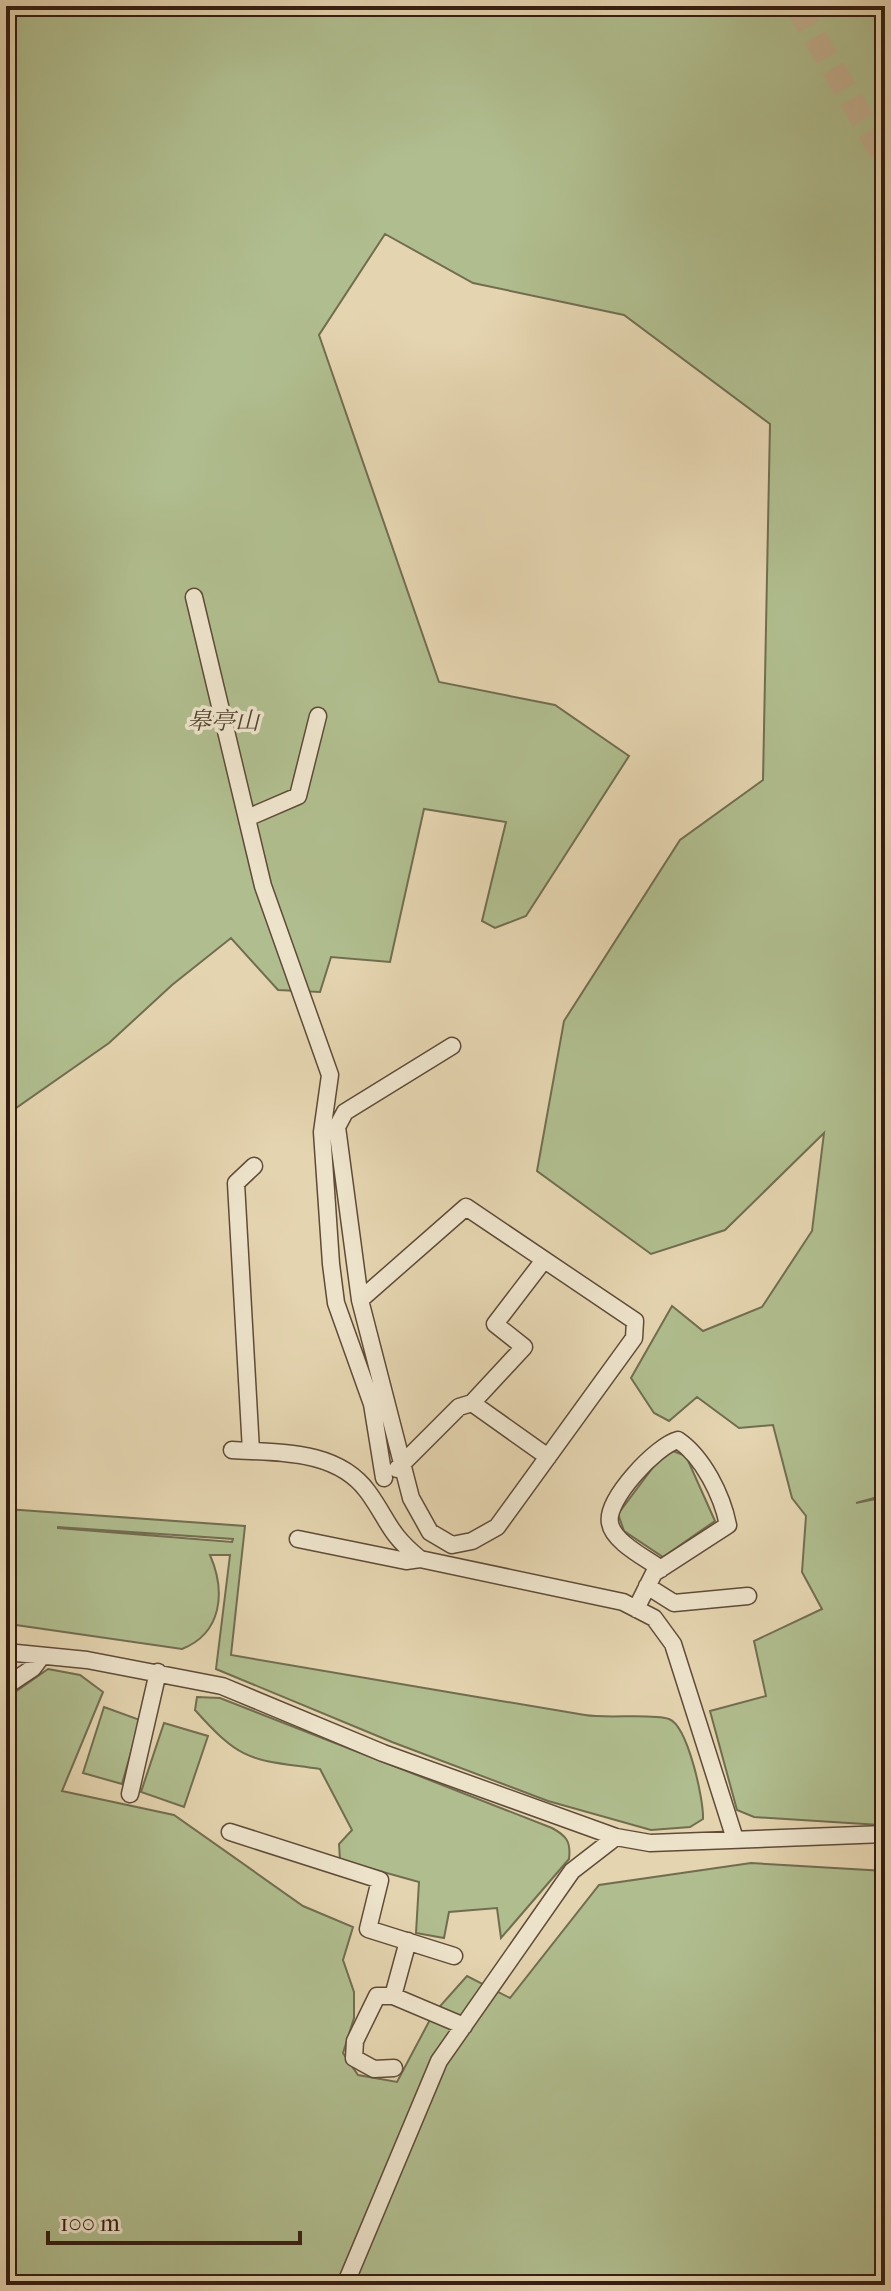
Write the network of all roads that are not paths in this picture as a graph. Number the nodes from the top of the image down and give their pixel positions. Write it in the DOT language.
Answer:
graph roads {
  1 [pos="194,597"];
  2 [pos="318,716"];
  3 [pos="247,818"];
  4 [pos="452,1046"];
  5 [pos="254,1166"];
  6 [pos="544,1260"];
  7 [pos="360,1300"];
  8 [pos="472,1403"];
  9 [pos="232,1450"];
  10 [pos="251,1451"];
  11 [pos="548,1457"];
  12 [pos="403,1466"];
  13 [pos="384,1478"];
  14 [pos="367,1490"];
  15 [pos="298,1539"];
  16 [pos="420,1559"];
  17 [pos="661,1569"];
  18 [pos="647,1586"];
  19 [pos="748,1596"];
  20 [pos="636,1609"];
  21 [pos="6,1652"];
  22 [pos="42,1656"];
  23 [pos="158,1672"];
  24 [pos="6,1686"];
  25 [pos="130,1794"];
  26 [pos="230,1832"];
  27 [pos="885,1834"];
  28 [pos="616,1837"];
  29 [pos="735,1839"];
  30 [pos="408,1941"];
  31 [pos="454,1956"];
  32 [pos="393,1996"];
  33 [pos="464,2026"];
  34 [pos="394,2068"];
  35 [pos="345,2285"];
  1 -- 3 [label="street"];
  2 -- 3 [label="street"];
  3 -- 13 [label="street"];
  4 -- 7 [label="street"];
  5 -- 10 [label="street"];
  6 -- 7 [label="street"];
  6 -- 8 [label="street"];
  6 -- 11 [label="street"];
  7 -- 12 [label="street"];
  8 -- 11 [label="street"];
  8 -- 12 [label="street"];
  9 -- 10 [label="street"];
  10 -- 14 [label="street"];
  11 -- 12 [label="street"];
  12 -- 13 [label="street"];
  13 -- 14 [label="street"];
  14 -- 16 [label="street"];
  15 -- 16 [label="street"];
  16 -- 20 [label="street"];
  17 -- 17 [label="street"];
  17 -- 18 [label="street"];
  18 -- 19 [label="street"];
  18 -- 20 [label="street"];
  20 -- 29 [label="street"];
  21 -- 22 [label="street"];
  22 -- 23 [label="street"];
  22 -- 24 [label="street"];
  23 -- 25 [label="street"];
  23 -- 28 [label="street"];
  26 -- 30 [label="street"];
  27 -- 29 [label="street"];
  28 -- 29 [label="street"];
  28 -- 33 [label="street"];
  30 -- 31 [label="street"];
  30 -- 32 [label="street"];
  32 -- 33 [label="street"];
  32 -- 34 [label="street"];
  33 -- 35 [label="street"];
}
